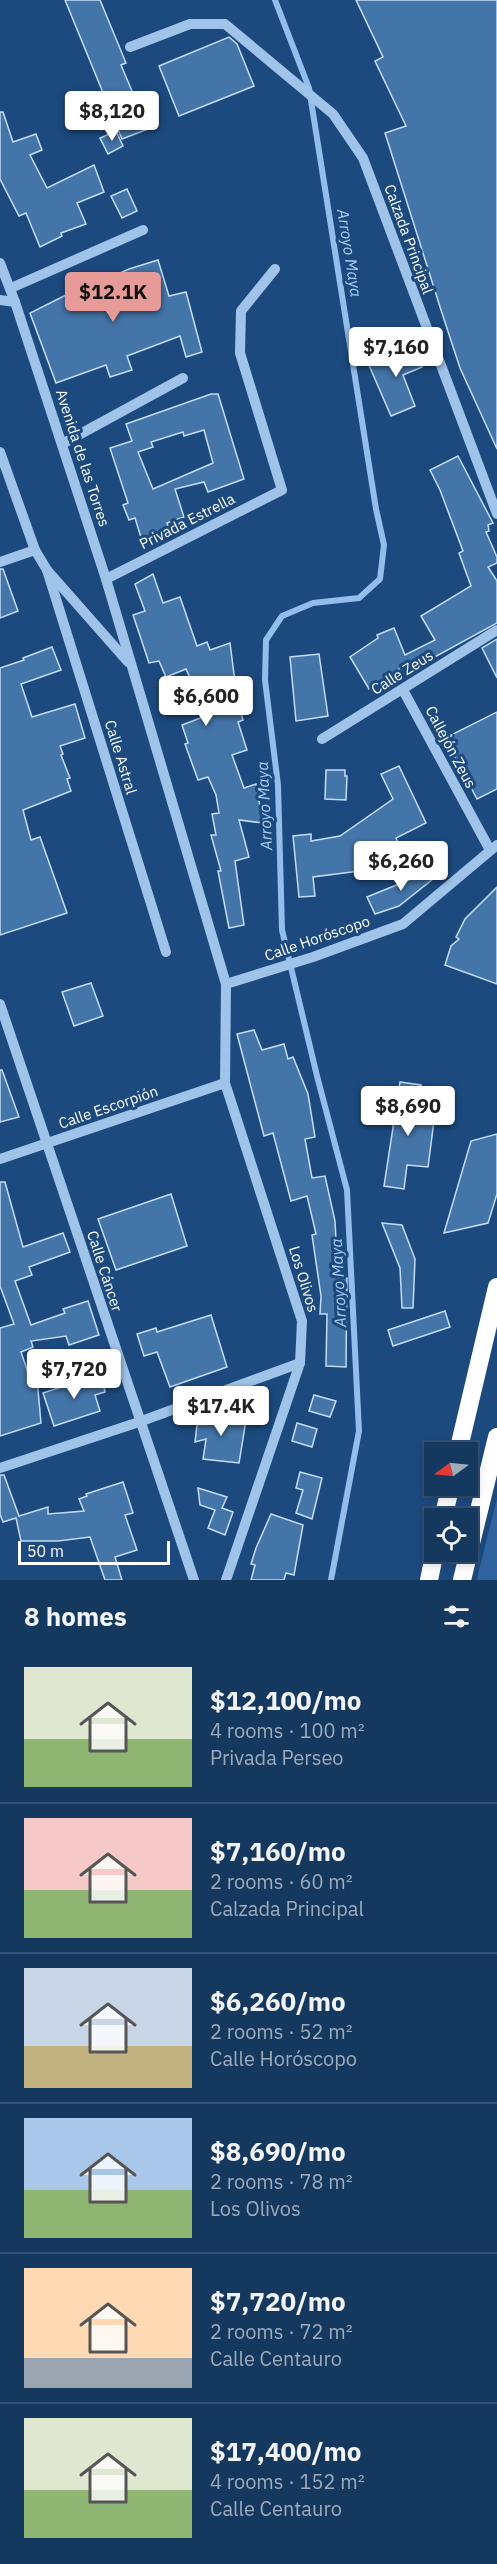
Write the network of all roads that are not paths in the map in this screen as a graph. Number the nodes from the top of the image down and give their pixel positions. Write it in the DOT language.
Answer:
graph roads {
  1 [pos="130,47"];
  2 [pos="143,230"];
  3 [pos="0,263"];
  4 [pos="275,269"];
  5 [pos="11,288"];
  6 [pos="0,300"];
  7 [pos="15,302"];
  8 [pos="183,378"];
  9 [pos="62,444"];
  10 [pos="0,452"];
  11 [pos="497,514"];
  12 [pos="35,550"];
  13 [pos="0,562"];
  14 [pos="47,570"];
  15 [pos="106,579"];
  16 [pos="497,630"];
  17 [pos="130,664"];
  18 [pos="403,690"];
  19 [pos="322,739"];
  20 [pos="493,848"];
  21 [pos="166,952"];
  22 [pos="226,984"];
  23 [pos="0,1004"];
  24 [pos="225,1083"];
  25 [pos="47,1144"];
  26 [pos="0,1159"];
  27 [pos="497,1287"];
  28 [pos="300,1363"];
  29 [pos="139,1422"];
  30 [pos="497,1437"];
  31 [pos="460,1442"];
  32 [pos="0,1468"];
  33 [pos="433,1562"];
  34 [pos="194,1580"];
  35 [pos="226,1580"];
  36 [pos="429,1580"];
  37 [pos="462,1580"];
  1 -- 11 [label="street, Calzada Principal"];
  2 -- 5 [label="street"];
  3 -- 5 [label="street, Avenida de las Torres"];
  4 -- 15 [label="street, Privada Estrella"];
  5 -- 7 [label="street, Avenida de las Torres"];
  6 -- 7 [label="street"];
  7 -- 9 [label="street, Avenida de las Torres"];
  8 -- 9 [label="street"];
  9 -- 15 [label="street, Avenida de las Torres"];
  10 -- 12 [label="street, Avenida de las Torres"];
  12 -- 13 [label="street"];
  12 -- 14 [label="street, Avenida de las Torres"];
  14 -- 17 [label="street, Avenida de las Torres"];
  14 -- 21 [label="street, Calle Astral"];
  15 -- 17 [label="street, Avenida de las Torres"];
  16 -- 18 [label="street, Calle Zeus"];
  17 -- 22 [label="street, Avenida de las Torres"];
  18 -- 19 [label="street, Calle Zeus"];
  18 -- 20 [label="street, Callejón Zeus"];
  20 -- 22 [label="street, Calle Horóscopo"];
  22 -- 24 [label="street, Los Olivos"];
  23 -- 25 [label="street, Calle Cáncer"];
  24 -- 25 [label="street, Calle Escorpión"];
  24 -- 28 [label="street, Los Olivos"];
  25 -- 26 [label="street, Calle Escorpión"];
  25 -- 29 [label="street, Calle Cáncer"];
  27 -- 31 [label="highway"];
  28 -- 29 [label="street"];
  28 -- 35 [label="street, Los Olivos"];
  29 -- 32 [label="street"];
  29 -- 34 [label="street, Calle Cáncer"];
  30 -- 37 [label="highway"];
  33 -- 36 [label="highway"];
}
